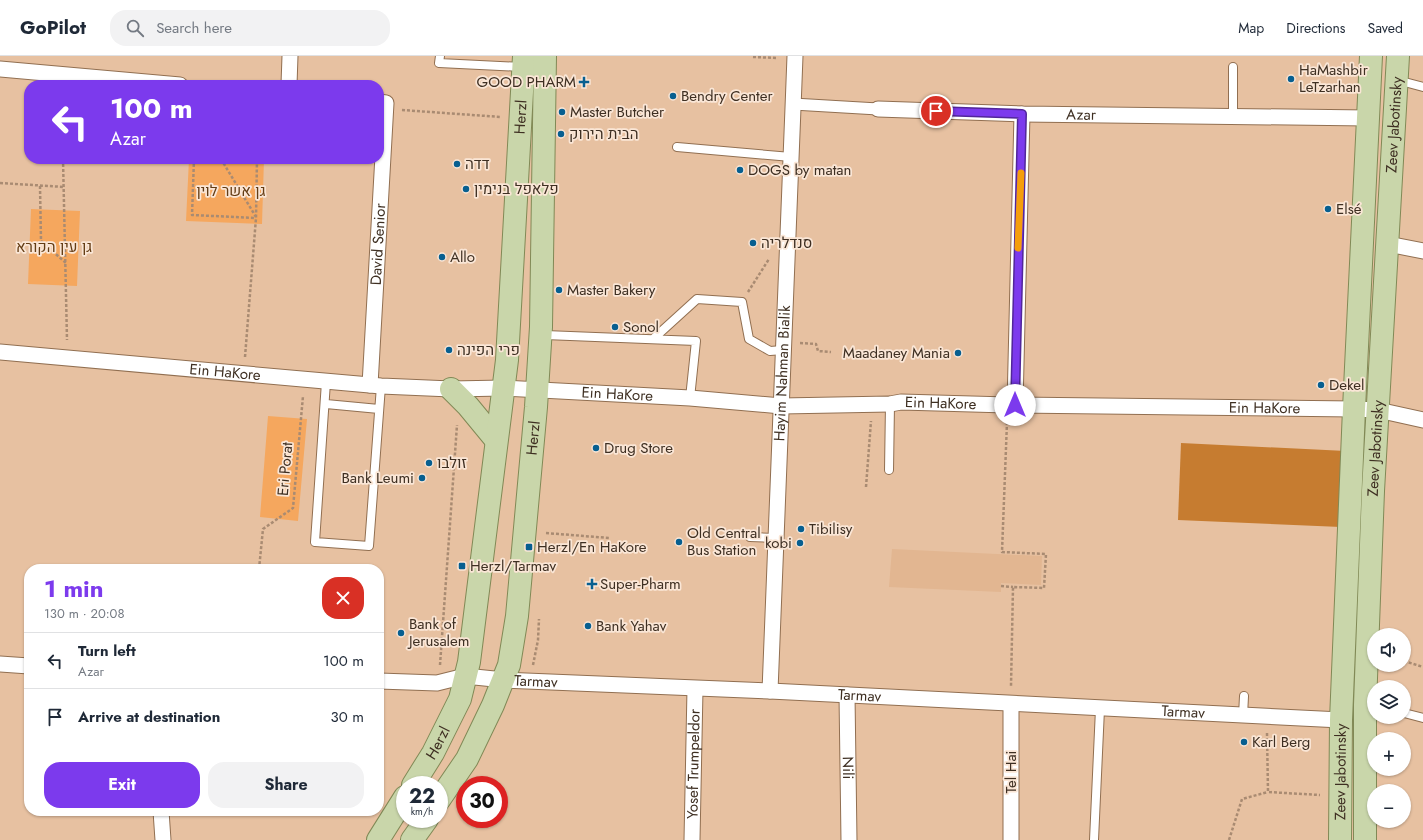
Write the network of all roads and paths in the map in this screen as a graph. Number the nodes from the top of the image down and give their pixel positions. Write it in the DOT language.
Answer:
graph roads {
  1 [pos="290,56"];
  2 [pos="440,56"];
  3 [pos="545,56"];
  4 [pos="1371,56"];
  5 [pos="1398,56"];
  6 [pos="753,57"];
  7 [pos="795,58"];
  8 [pos="524,62"];
  9 [pos="1233,67"];
  10 [pos="0,69"];
  11 [pos="124,80"];
  12 [pos="289,80"];
  13 [pos="1396,80"];
  14 [pos="1423,87"];
  15 [pos="793,104"];
  16 [pos="878,109"];
  17 [pos="404,110"];
  18 [pos="1022,114"];
  19 [pos="1233,117"];
  20 [pos="1368,118"];
  21 [pos="522,119"];
  22 [pos="677,147"];
  23 [pos="791,156"];
  24 [pos="63,164"];
  25 [pos="194,164"];
  26 [pos="224,164"];
  27 [pos="257,164"];
  28 [pos="380,164"];
  29 [pos="0,183"];
  30 [pos="40,186"];
  31 [pos="64,187"];
  32 [pos="256,218"];
  33 [pos="1388,244"];
  34 [pos="1423,251"];
  35 [pos="769,258"];
  36 [pos="66,263"];
  37 [pos="742,302"];
  38 [pos="541,327"];
  39 [pos="653,339"];
  40 [pos="784,346"];
  41 [pos="0,352"];
  42 [pos="831,352"];
  43 [pos="68,358"];
  44 [pos="244,373"];
  45 [pos="305,380"];
  46 [pos="326,382"];
  47 [pos="375,386"];
  48 [pos="504,388"];
  49 [pos="451,389"];
  50 [pos="537,390"];
  51 [pos="690,398"];
  52 [pos="326,404"];
  53 [pos="872,404"];
  54 [pos="890,404"];
  55 [pos="1011,405"];
  56 [pos="468,406"];
  57 [pos="782,406"];
  58 [pos="379,408"];
  59 [pos="1354,409"];
  60 [pos="1378,410"];
  61 [pos="1423,420"];
  62 [pos="496,440"];
  63 [pos="889,470"];
  64 [pos="866,486"];
  65 [pos="544,532"];
  66 [pos="750,537"];
  67 [pos="609,538"];
  68 [pos="775,538"];
  69 [pos="260,564"];
  70 [pos="1001,586"];
  71 [pos="1013,587"];
  72 [pos="0,664"];
  73 [pos="1411,664"];
  74 [pos="24,666"];
  75 [pos="1423,667"];
  76 [pos="465,676"];
  77 [pos="504,680"];
  78 [pos="1370,680"];
  79 [pos="384,681"];
  80 [pos="437,684"];
  81 [pos="695,689"];
  82 [pos="770,692"];
  83 [pos="846,695"];
  84 [pos="1244,696"];
  85 [pos="1011,704"];
  86 [pos="1100,708"];
  87 [pos="1411,715"];
  88 [pos="1243,716"];
  89 [pos="1266,716"];
  90 [pos="1423,718"];
  91 [pos="1341,720"];
  92 [pos="1369,724"];
  93 [pos="419,776"];
  94 [pos="448,787"];
  95 [pos="1268,792"];
  96 [pos="1341,796"];
  97 [pos="396,811"];
  98 [pos="162,816"];
  99 [pos="421,828"];
  100 [pos="164,840"];
  101 [pos="378,840"];
  102 [pos="412,840"];
  103 [pos="692,840"];
  104 [pos="849,840"];
  105 [pos="1011,840"];
  106 [pos="1094,840"];
  107 [pos="1229,840"];
  108 [pos="1340,840"];
  109 [pos="1365,840"];
  1 -- 12 [label="street"];
  2 -- 8 [label="lane"];
  3 -- 38 [label="main road, Herzl"];
  4 -- 20 [label="main road, Zeev Jabotinsky"];
  5 -- 13 [label="main road, Zeev Jabotinsky"];
  6 -- 7 [label="path"];
  7 -- 15 [label="street, Hayim Nahman Bialik"];
  8 -- 21 [label="main road, Herzl"];
  9 -- 19 [label="lane"];
  10 -- 11 [label="street"];
  13 -- 14 [label="lane"];
  13 -- 33 [label="main road, Zeev Jabotinsky"];
  15 -- 16 [label="street, Azar"];
  15 -- 23 [label="street, Hayim Nahman Bialik"];
  16 -- 18 [label="street, Azar"];
  17 -- 21 [label="path"];
  18 -- 19 [label="street, Azar"];
  18 -- 55 [label="street"];
  19 -- 20 [label="street, Azar"];
  20 -- 59 [label="main road, Zeev Jabotinsky"];
  21 -- 48 [label="main road, Herzl"];
  22 -- 23 [label="lane"];
  23 -- 40 [label="street, Hayim Nahman Bialik"];
  24 -- 31 [label="path"];
  25 -- 32 [label="path"];
  26 -- 32 [label="path"];
  27 -- 32 [label="path"];
  28 -- 47 [label="street, David Senior"];
  29 -- 30 [label="path"];
  30 -- 31 [label="path"];
  30 -- 36 [label="path"];
  31 -- 36 [label="path"];
  32 -- 44 [label="path"];
  33 -- 34 [label="street"];
  33 -- 60 [label="main road, Zeev Jabotinsky"];
  35 -- 37 [label="path"];
  36 -- 43 [label="path"];
  37 -- 39 [label="lane"];
  37 -- 40 [label="lane"];
  38 -- 39 [label="lane"];
  38 -- 50 [label="main road, Herzl"];
  39 -- 51 [label="lane"];
  40 -- 42 [label="path"];
  40 -- 57 [label="street, Hayim Nahman Bialik"];
  41 -- 43 [label="street, Ein HaKore"];
  43 -- 44 [label="street, Ein HaKore"];
  44 -- 45 [label="street, Ein HaKore"];
  45 -- 46 [label="street, Ein HaKore"];
  45 -- 69 [label="path, Eri Porat"];
  46 -- 47 [label="street, Ein HaKore"];
  46 -- 52 [label="lane"];
  47 -- 49 [label="street, Ein HaKore"];
  47 -- 58 [label="lane"];
  48 -- 49 [label="street, Ein HaKore"];
  48 -- 50 [label="street, Ein HaKore"];
  48 -- 62 [label="main road, Herzl"];
  49 -- 56 [label="main road"];
  50 -- 51 [label="street, Ein HaKore"];
  50 -- 77 [label="main road, Herzl"];
  51 -- 57 [label="street, Ein HaKore"];
  52 -- 58 [label="lane"];
  52 -- 58 [label="lane"];
  53 -- 54 [label="street, Ein HaKore"];
  53 -- 57 [label="street, Ein HaKore"];
  53 -- 64 [label="path"];
  54 -- 55 [label="street, Ein HaKore"];
  54 -- 63 [label="lane"];
  55 -- 59 [label="street, Ein HaKore"];
  55 -- 71 [label="path"];
  56 -- 62 [label="main road"];
  56 -- 80 [label="path"];
  57 -- 68 [label="street, Hayim Nahman Bialik"];
  59 -- 60 [label="street, Ein HaKore"];
  59 -- 91 [label="main road, Zeev Jabotinsky"];
  60 -- 61 [label="street, Ein HaKore"];
  60 -- 78 [label="main road, Zeev Jabotinsky"];
  62 -- 76 [label="main road, Herzl"];
  65 -- 67 [label="path"];
  66 -- 68 [label="lane"];
  68 -- 82 [label="street, Hayim Nahman Bialik"];
  70 -- 71 [label="path"];
  71 -- 85 [label="path"];
  72 -- 74 [label="street"];
  73 -- 75 [label="path"];
  76 -- 77 [label="street, Tarmav"];
  76 -- 80 [label="street, Tarmav"];
  76 -- 93 [label="main road, Herzl"];
  77 -- 81 [label="street, Tarmav"];
  77 -- 94 [label="main road, Herzl"];
  79 -- 80 [label="street, Tarmav"];
  81 -- 82 [label="street, Tarmav"];
  81 -- 103 [label="street, Yosef Trumpeldor"];
  82 -- 83 [label="street, Tarmav"];
  83 -- 85 [label="street, Tarmav"];
  83 -- 104 [label="street, Nili"];
  84 -- 88 [label="lane"];
  85 -- 86 [label="street, Tarmav"];
  85 -- 105 [label="street, Tel Hai"];
  86 -- 88 [label="street, Tarmav"];
  86 -- 106 [label="lane"];
  87 -- 90 [label="lane"];
  88 -- 89 [label="street, Tarmav"];
  89 -- 91 [label="street, Tarmav"];
  89 -- 95 [label="path"];
  91 -- 96 [label="main road, Zeev Jabotinsky"];
  92 -- 109 [label="main road, Zeev Jabotinsky"];
  95 -- 96 [label="path"];
  95 -- 107 [label="path"];
  96 -- 108 [label="main road, Zeev Jabotinsky"];
  97 -- 101 [label="main road"];
  98 -- 100 [label="street"];
  99 -- 102 [label="main road"];
}
